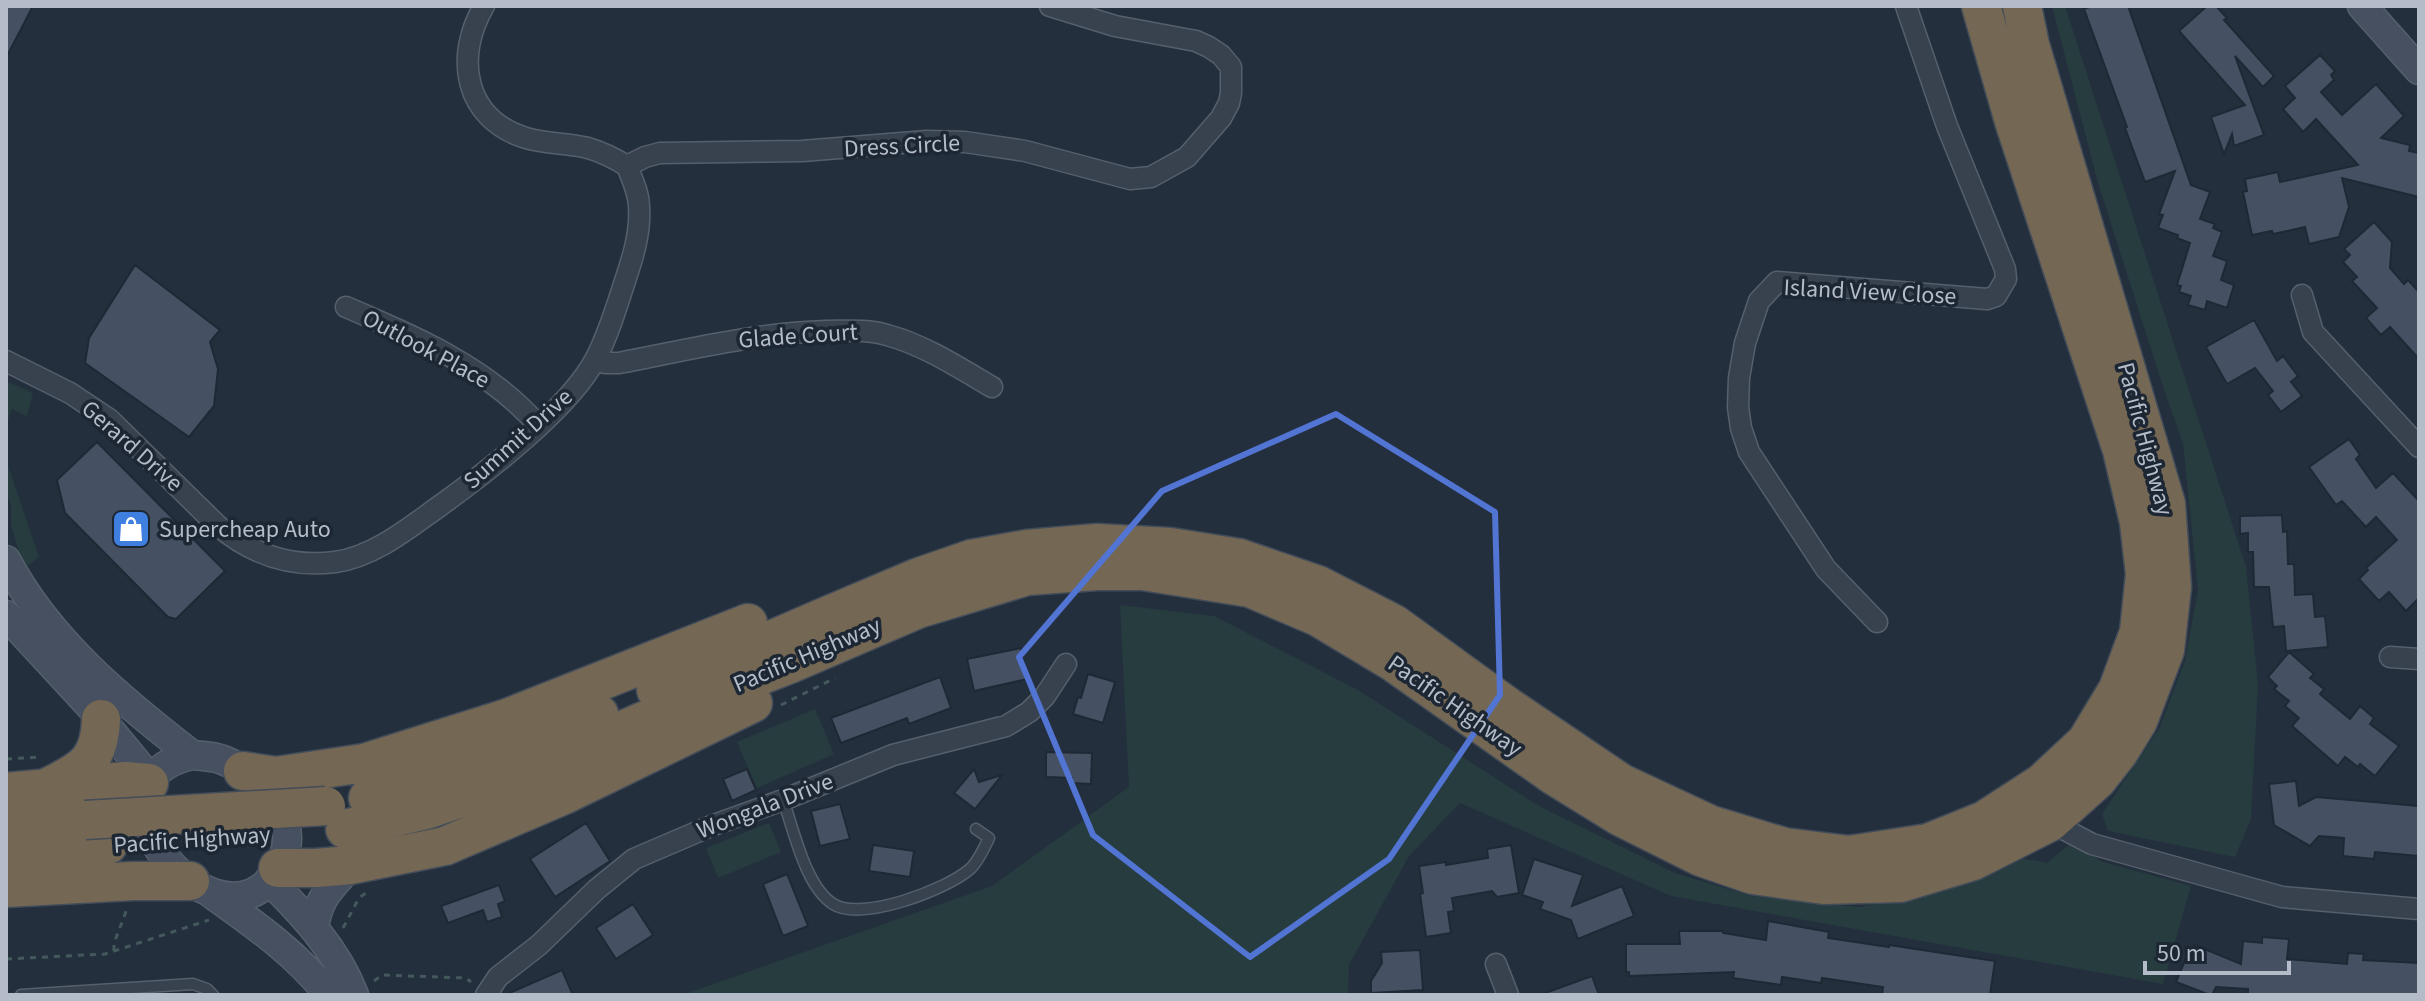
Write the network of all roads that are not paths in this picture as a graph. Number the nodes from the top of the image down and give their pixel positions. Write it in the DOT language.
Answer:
graph roads {
  1 [pos="484,6"];
  2 [pos="1050,6"];
  3 [pos="1906,6"];
  4 [pos="1981,6"];
  5 [pos="1993,6"];
  6 [pos="2022,6"];
  7 [pos="2373,10"];
  8 [pos="2419,70"];
  9 [pos="2060,146"];
  10 [pos="627,166"];
  11 [pos="2302,295"];
  12 [pos="346,307"];
  13 [pos="595,360"];
  14 [pos="6,361"];
  15 [pos="992,387"];
  16 [pos="538,425"];
  17 [pos="2419,447"];
  18 [pos="384,544"];
  19 [pos="6,560"];
  20 [pos="6,615"];
  21 [pos="822,618"];
  22 [pos="1877,622"];
  23 [pos="2390,657"];
  24 [pos="2419,659"];
  25 [pos="1066,664"];
  26 [pos="101,719"];
  27 [pos="192,755"];
  28 [pos="243,771"];
  29 [pos="150,781"];
  30 [pos="24,791"];
  31 [pos="783,800"];
  32 [pos="2050,822"];
  33 [pos="6,823"];
  34 [pos="976,829"];
  35 [pos="96,833"];
  36 [pos="348,848"];
  37 [pos="6,854"];
  38 [pos="274,874"];
  39 [pos="197,885"];
  40 [pos="6,888"];
  41 [pos="2419,909"];
  42 [pos="314,928"];
  43 [pos="1496,964"];
  44 [pos="362,989"];
  45 [pos="21,995"];
  46 [pos="213,995"];
  47 [pos="329,995"];
  48 [pos="487,995"];
  49 [pos="1508,995"];
  1 -- 10 [label="street"];
  2 -- 10 [label="street, Dress Circle"];
  3 -- 22 [label="street, Island View Close"];
  4 -- 21 [label="highway, Pacific Highway"];
  5 -- 9 [label="highway"];
  6 -- 9 [label="highway, Pacific Highway"];
  7 -- 8 [label="main road"];
  9 -- 32 [label="highway, Pacific Highway"];
  10 -- 13 [label="street, Summit Drive"];
  11 -- 17 [label="street"];
  12 -- 16 [label="street, Outlook Place"];
  13 -- 15 [label="street, Glade Court"];
  13 -- 16 [label="street, Summit Drive"];
  14 -- 18 [label="street, Gerard Drive"];
  16 -- 18 [label="street, Summit Drive"];
  19 -- 27 [label="main road"];
  20 -- 26 [label="main road"];
  21 -- 28 [label="highway"];
  21 -- 36 [label="highway, Pacific Highway"];
  23 -- 24 [label="street"];
  25 -- 31 [label="street, Wongala Drive"];
  26 -- 29 [label="main road"];
  26 -- 30 [label="highway"];
  27 -- 28 [label="main road"];
  27 -- 29 [label="main road"];
  28 -- 38 [label="main road"];
  29 -- 30 [label="highway"];
  29 -- 39 [label="main road"];
  31 -- 34 [label="lane"];
  31 -- 48 [label="street, Wongala Drive"];
  32 -- 36 [label="highway, Pacific Highway"];
  32 -- 41 [label="street"];
  33 -- 35 [label="highway, Pacific Highway"];
  35 -- 36 [label="highway, Pacific Highway, bridge"];
  35 -- 37 [label="highway, Pacific Highway"];
  36 -- 38 [label="highway"];
  36 -- 42 [label="main road"];
  38 -- 39 [label="main road"];
  38 -- 42 [label="main road"];
  39 -- 40 [label="highway"];
  39 -- 47 [label="main road"];
  42 -- 44 [label="main road"];
  43 -- 49 [label="street"];
  45 -- 46 [label="lane"];
}
